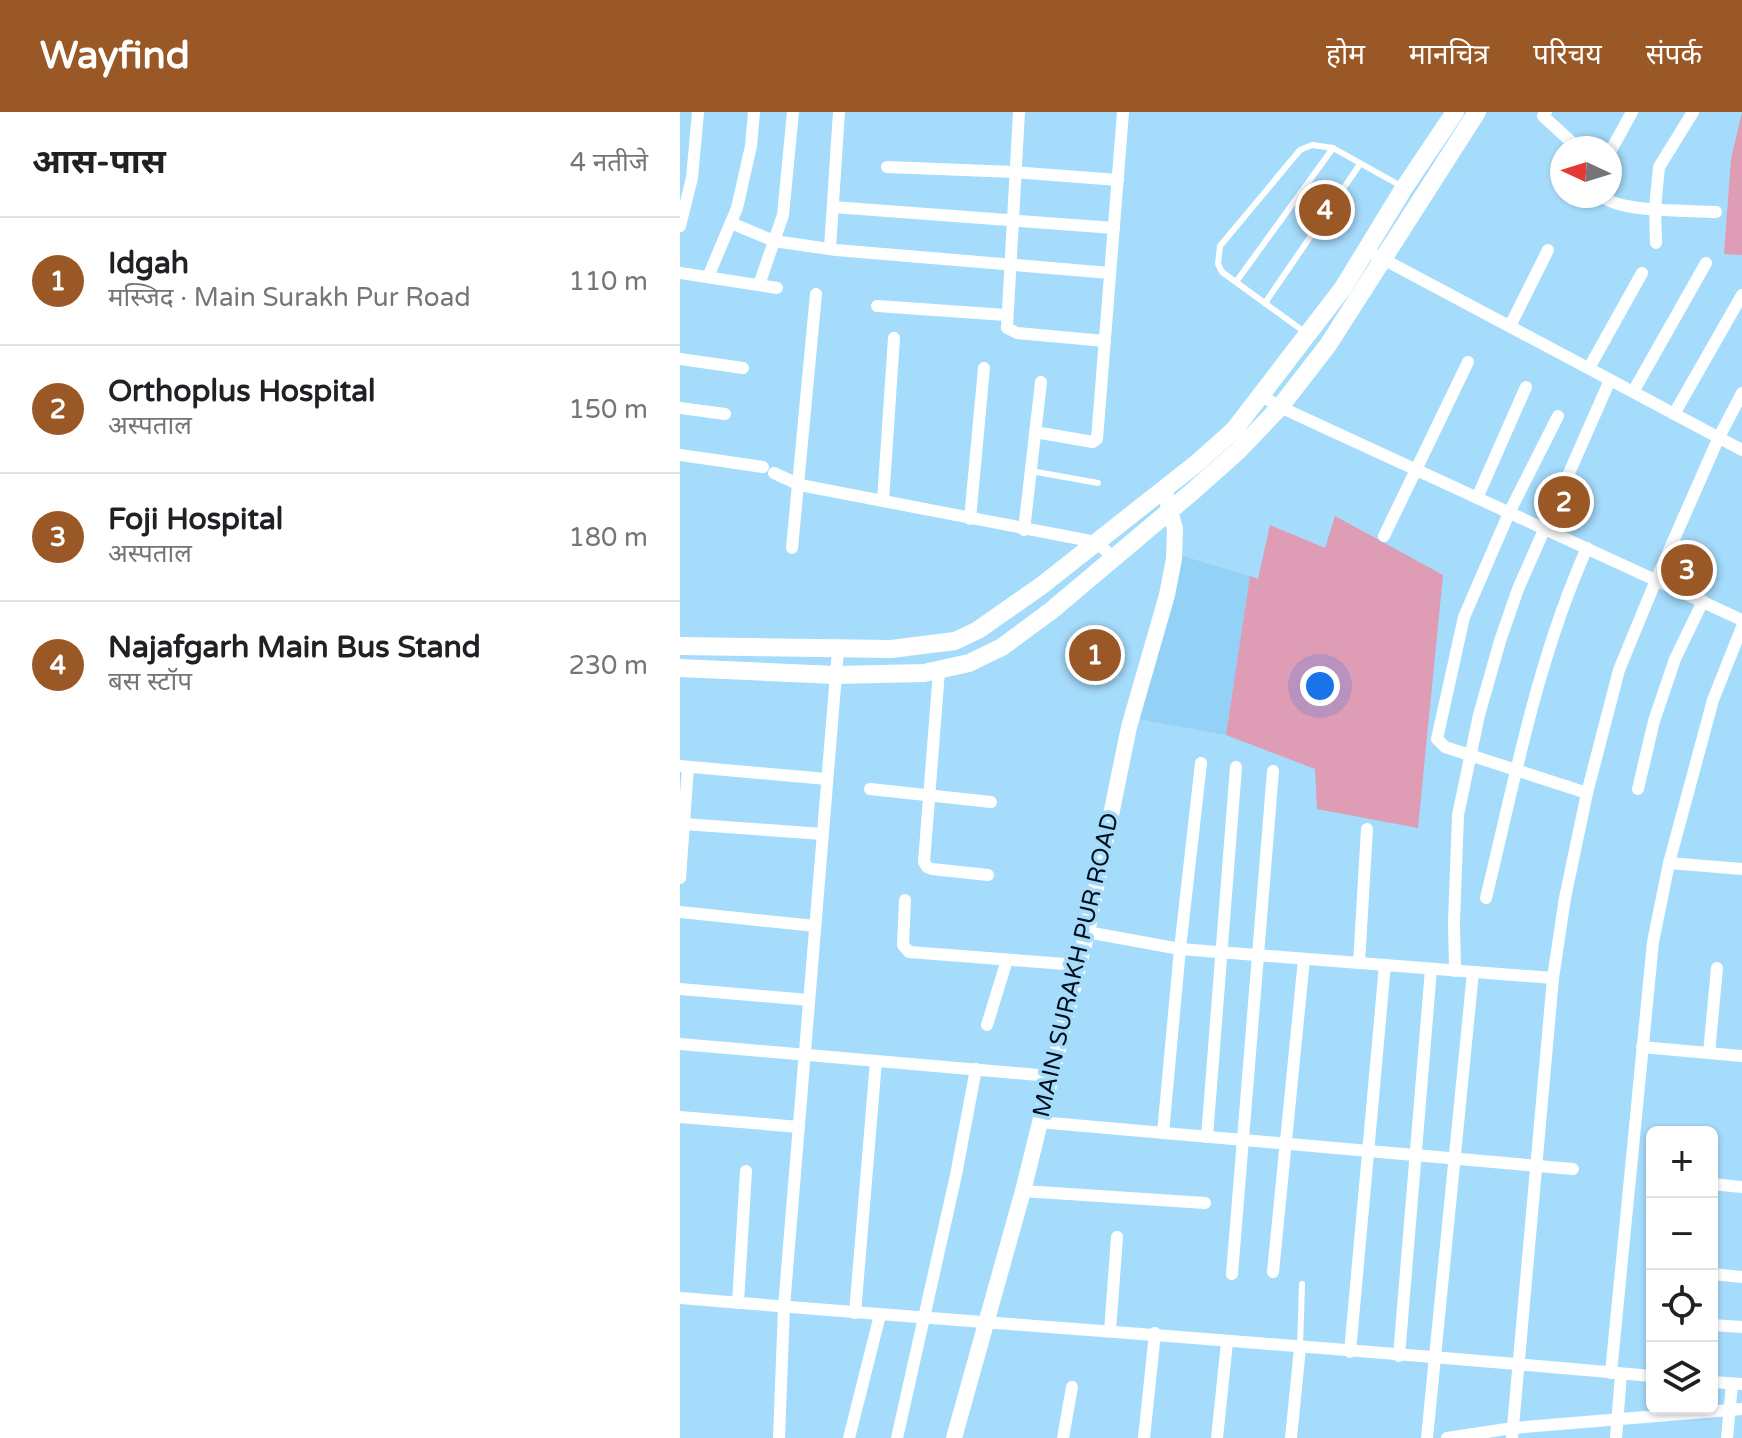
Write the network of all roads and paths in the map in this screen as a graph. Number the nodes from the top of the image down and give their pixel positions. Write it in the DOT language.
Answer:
graph roads {
  1 [pos="698,112"];
  2 [pos="754,112"];
  3 [pos="793,112"];
  4 [pos="839,112"];
  5 [pos="1019,112"];
  6 [pos="1123,112"];
  7 [pos="1455,112"];
  8 [pos="1477,112"];
  9 [pos="1546,112"];
  10 [pos="1632,112"];
  11 [pos="1687,114"];
  12 [pos="1565,136"];
  13 [pos="1619,136"];
  14 [pos="1333,148"];
  15 [pos="1360,164"];
  16 [pos="887,167"];
  17 [pos="1014,172"];
  18 [pos="1118,180"];
  19 [pos="1404,188"];
  20 [pos="1622,204"];
  21 [pos="833,207"];
  22 [pos="1655,208"];
  23 [pos="1716,212"];
  24 [pos="1013,222"];
  25 [pos="731,223"];
  26 [pos="680,226"];
  27 [pos="1114,228"];
  28 [pos="774,241"];
  29 [pos="1656,243"];
  30 [pos="830,248"];
  31 [pos="1548,250"];
  32 [pos="1374,254"];
  33 [pos="1706,263"];
  34 [pos="1010,265"];
  35 [pos="680,273"];
  36 [pos="1110,273"];
  37 [pos="1642,273"];
  38 [pos="708,277"];
  39 [pos="1236,282"];
  40 [pos="759,285"];
  41 [pos="777,288"];
  42 [pos="816,294"];
  43 [pos="1742,295"];
  44 [pos="1265,303"];
  45 [pos="877,306"];
  46 [pos="1006,315"];
  47 [pos="1510,326"];
  48 [pos="1308,335"];
  49 [pos="894,338"];
  50 [pos="1105,341"];
  51 [pos="680,359"];
  52 [pos="1468,362"];
  53 [pos="743,368"];
  54 [pos="984,368"];
  55 [pos="1589,368"];
  56 [pos="1610,380"];
  57 [pos="1041,382"];
  58 [pos="1526,387"];
  59 [pos="1633,392"];
  60 [pos="1742,393"];
  61 [pos="1262,396"];
  62 [pos="1280,407"];
  63 [pos="680,408"];
  64 [pos="725,414"];
  65 [pos="1674,414"];
  66 [pos="1558,416"];
  67 [pos="1035,432"];
  68 [pos="1719,437"];
  69 [pos="1742,450"];
  70 [pos="680,455"];
  71 [pos="1414,469"];
  72 [pos="1031,471"];
  73 [pos="1098,483"];
  74 [pos="800,485"];
  75 [pos="1164,489"];
  76 [pos="1477,498"];
  77 [pos="883,501"];
  78 [pos="1171,509"];
  79 [pos="1509,513"];
  80 [pos="970,519"];
  81 [pos="1543,528"];
  82 [pos="1024,530"];
  83 [pos="1384,536"];
  84 [pos="1096,542"];
  85 [pos="792,548"];
  86 [pos="1587,548"];
  87 [pos="1114,558"];
  88 [pos="1656,580"];
  89 [pos="1703,601"];
  90 [pos="1742,620"];
  91 [pos="1742,627"];
  92 [pos="680,646"];
  93 [pos="838,650"];
  94 [pos="680,668"];
  95 [pos="939,671"];
  96 [pos="836,675"];
  97 [pos="1469,755"];
  98 [pos="1201,763"];
  99 [pos="684,767"];
  100 [pos="1236,767"];
  101 [pos="1515,770"];
  102 [pos="1273,771"];
  103 [pos="827,779"];
  104 [pos="870,789"];
  105 [pos="1638,789"];
  106 [pos="1587,793"];
  107 [pos="929,796"];
  108 [pos="991,802"];
  109 [pos="684,824"];
  110 [pos="1367,829"];
  111 [pos="823,834"];
  112 [pos="1669,863"];
  113 [pos="1742,869"];
  114 [pos="988,875"];
  115 [pos="680,878"];
  116 [pos="1486,898"];
  117 [pos="905,900"];
  118 [pos="680,912"];
  119 [pos="815,926"];
  120 [pos="1087,932"];
  121 [pos="1180,949"];
  122 [pos="1223,952"];
  123 [pos="1258,955"];
  124 [pos="1304,959"];
  125 [pos="1007,960"];
  126 [pos="1359,963"];
  127 [pos="1078,965"];
  128 [pos="1385,965"];
  129 [pos="1717,968"];
  130 [pos="1431,969"];
  131 [pos="1455,971"];
  132 [pos="1473,972"];
  133 [pos="1553,978"];
  134 [pos="680,989"];
  135 [pos="809,1000"];
  136 [pos="987,1025"];
  137 [pos="680,1044"];
  138 [pos="1642,1047"];
  139 [pos="1709,1053"];
  140 [pos="805,1054"];
  141 [pos="1742,1056"];
  142 [pos="876,1061"];
  143 [pos="976,1069"];
  144 [pos="1050,1076"];
  145 [pos="680,1117"];
  146 [pos="1039,1122"];
  147 [pos="799,1127"];
  148 [pos="1163,1133"];
  149 [pos="1207,1137"];
  150 [pos="1243,1140"];
  151 [pos="1285,1144"];
  152 [pos="1368,1151"];
  153 [pos="1416,1155"];
  154 [pos="1455,1158"];
  155 [pos="1535,1165"];
  156 [pos="1573,1169"];
  157 [pos="746,1171"];
  158 [pos="1718,1185"];
  159 [pos="1742,1187"];
  160 [pos="1023,1191"];
  161 [pos="1205,1203"];
  162 [pos="1117,1237"];
  163 [pos="1273,1272"];
  164 [pos="1232,1274"];
  165 [pos="1718,1275"];
  166 [pos="1742,1277"];
  167 [pos="1302,1284"];
  168 [pos="680,1298"];
  169 [pos="738,1303"];
  170 [pos="784,1307"];
  171 [pos="855,1313"];
  172 [pos="880,1315"];
  173 [pos="924,1318"];
  174 [pos="985,1323"];
  175 [pos="1718,1325"];
  176 [pos="1742,1327"];
  177 [pos="1110,1331"];
  178 [pos="1155,1333"];
  179 [pos="1227,1342"];
  180 [pos="1300,1348"];
  181 [pos="1350,1352"];
  182 [pos="1399,1356"];
  183 [pos="1435,1359"];
  184 [pos="1518,1364"];
  185 [pos="1616,1373"];
  186 [pos="1646,1376"];
  187 [pos="1737,1384"];
  188 [pos="1072,1387"];
  189 [pos="1736,1410"];
  190 [pos="1617,1421"];
  191 [pos="1512,1433"];
  192 [pos="779,1438"];
  193 [pos="849,1438"];
  194 [pos="897,1438"];
  195 [pos="954,1438"];
  196 [pos="1063,1438"];
  197 [pos="1144,1438"];
  198 [pos="1217,1438"];
  199 [pos="1291,1438"];
  200 [pos="1427,1438"];
  201 [pos="1447,1438"];
  202 [pos="1616,1438"];
  203 [pos="1727,1438"];
  1 -- 26 [label="street"];
  2 -- 25 [label="street"];
  3 -- 28 [label="street"];
  4 -- 21 [label="street"];
  5 -- 17 [label="street"];
  6 -- 18 [label="street"];
  7 -- 19 [label="main road"];
  8 -- 32 [label="main road"];
  9 -- 12 [label="street"];
  10 -- 13 [label="street"];
  11 -- 22 [label="street"];
  14 -- 15 [label="lane"];
  14 -- 39 [label="lane"];
  14 -- 39 [label="lane"];
  15 -- 19 [label="lane"];
  15 -- 44 [label="lane"];
  16 -- 17 [label="street"];
  17 -- 18 [label="street"];
  17 -- 24 [label="street"];
  18 -- 27 [label="street"];
  19 -- 32 [label="main road"];
  20 -- 22 [label="street"];
  21 -- 24 [label="street"];
  21 -- 30 [label="street"];
  22 -- 23 [label="street"];
  22 -- 29 [label="street"];
  24 -- 27 [label="street"];
  24 -- 34 [label="street"];
  25 -- 28 [label="street"];
  25 -- 38 [label="street"];
  27 -- 36 [label="street"];
  28 -- 30 [label="street"];
  28 -- 40 [label="street"];
  30 -- 34 [label="street"];
  31 -- 47 [label="street"];
  32 -- 47 [label="street"];
  32 -- 48 [label="main road"];
  32 -- 62 [label="main road"];
  33 -- 59 [label="street"];
  34 -- 36 [label="street"];
  34 -- 46 [label="street"];
  35 -- 38 [label="street"];
  36 -- 50 [label="street"];
  37 -- 55 [label="street"];
  38 -- 40 [label="street"];
  39 -- 44 [label="lane"];
  40 -- 41 [label="street"];
  42 -- 74 [label="street"];
  43 -- 65 [label="street"];
  44 -- 48 [label="lane"];
  45 -- 46 [label="street"];
  46 -- 50 [label="street"];
  47 -- 55 [label="street"];
  48 -- 61 [label="main road"];
  49 -- 77 [label="street"];
  50 -- 67 [label="street"];
  51 -- 53 [label="street"];
  52 -- 71 [label="street"];
  54 -- 80 [label="street"];
  55 -- 56 [label="street"];
  56 -- 59 [label="street"];
  56 -- 81 [label="street"];
  57 -- 67 [label="street"];
  58 -- 76 [label="street"];
  59 -- 65 [label="street"];
  60 -- 68 [label="street"];
  61 -- 62 [label="street"];
  61 -- 75 [label="main road"];
  62 -- 71 [label="street"];
  62 -- 78 [label="main road"];
  63 -- 64 [label="street"];
  65 -- 68 [label="street"];
  66 -- 79 [label="street"];
  67 -- 72 [label="street"];
  68 -- 69 [label="street"];
  68 -- 88 [label="street"];
  70 -- 74 [label="street"];
  71 -- 76 [label="street"];
  71 -- 83 [label="street"];
  72 -- 73 [label="lane"];
  72 -- 82 [label="street"];
  74 -- 77 [label="street"];
  74 -- 85 [label="street"];
  75 -- 78 [label="street, MAIN SURAKH PUR ROAD"];
  75 -- 84 [label="main road"];
  76 -- 79 [label="street"];
  77 -- 80 [label="street"];
  78 -- 87 [label="main road"];
  78 -- 120 [label="street, MAIN SURAKH PUR ROAD"];
  79 -- 81 [label="street"];
  79 -- 97 [label="street"];
  80 -- 82 [label="street"];
  81 -- 86 [label="street"];
  81 -- 97 [label="street"];
  82 -- 84 [label="street"];
  84 -- 87 [label="street"];
  84 -- 93 [label="main road"];
  86 -- 88 [label="street"];
  86 -- 101 [label="street"];
  87 -- 95 [label="main road"];
  88 -- 89 [label="street"];
  88 -- 106 [label="street"];
  89 -- 90 [label="street"];
  89 -- 105 [label="street"];
  91 -- 112 [label="street"];
  92 -- 93 [label="main road"];
  93 -- 96 [label="street"];
  94 -- 96 [label="main road"];
  95 -- 96 [label="main road"];
  95 -- 107 [label="street"];
  96 -- 103 [label="street"];
  97 -- 101 [label="street"];
  97 -- 131 [label="street"];
  98 -- 121 [label="street"];
  99 -- 103 [label="street"];
  99 -- 109 [label="street"];
  100 -- 122 [label="street"];
  101 -- 106 [label="street"];
  101 -- 116 [label="street"];
  102 -- 123 [label="street"];
  103 -- 111 [label="street"];
  104 -- 107 [label="street"];
  106 -- 133 [label="street"];
  107 -- 108 [label="street"];
  107 -- 114 [label="street"];
  109 -- 111 [label="street"];
  109 -- 115 [label="street"];
  110 -- 126 [label="street"];
  111 -- 119 [label="street"];
  112 -- 113 [label="street"];
  112 -- 138 [label="street"];
  117 -- 125 [label="street"];
  118 -- 119 [label="street"];
  119 -- 135 [label="street"];
  120 -- 121 [label="street"];
  120 -- 127 [label="street, MAIN SURAKH PUR ROAD"];
  121 -- 122 [label="street"];
  121 -- 148 [label="street"];
  122 -- 123 [label="street"];
  122 -- 149 [label="street"];
  123 -- 124 [label="street"];
  123 -- 150 [label="street"];
  124 -- 126 [label="street"];
  124 -- 151 [label="street"];
  125 -- 127 [label="street"];
  125 -- 136 [label="street"];
  126 -- 128 [label="street"];
  127 -- 144 [label="street, MAIN SURAKH PUR ROAD"];
  128 -- 130 [label="street"];
  128 -- 152 [label="street"];
  129 -- 139 [label="street"];
  130 -- 131 [label="street"];
  130 -- 153 [label="street"];
  131 -- 132 [label="street"];
  132 -- 133 [label="street"];
  132 -- 154 [label="street"];
  133 -- 155 [label="street"];
  134 -- 135 [label="street"];
  135 -- 140 [label="street"];
  137 -- 140 [label="street"];
  138 -- 139 [label="street"];
  138 -- 185 [label="street"];
  139 -- 141 [label="street"];
  140 -- 142 [label="street"];
  140 -- 147 [label="street"];
  142 -- 143 [label="street"];
  142 -- 171 [label="street"];
  143 -- 144 [label="street"];
  143 -- 173 [label="street"];
  144 -- 146 [label="street, MAIN SURAKH PUR ROAD"];
  145 -- 147 [label="street"];
  146 -- 148 [label="street"];
  146 -- 160 [label="street, MAIN SURAKH PUR ROAD"];
  147 -- 170 [label="street"];
  148 -- 149 [label="street"];
  149 -- 150 [label="street"];
  150 -- 151 [label="street"];
  150 -- 164 [label="street"];
  151 -- 152 [label="street"];
  151 -- 163 [label="street"];
  152 -- 153 [label="street"];
  152 -- 181 [label="street"];
  153 -- 154 [label="street"];
  153 -- 182 [label="street"];
  154 -- 155 [label="street"];
  154 -- 183 [label="street"];
  155 -- 156 [label="street"];
  155 -- 184 [label="street"];
  157 -- 169 [label="street"];
  158 -- 159 [label="street"];
  160 -- 161 [label="street"];
  160 -- 174 [label="street, MAIN SURAKH PUR ROAD"];
  162 -- 177 [label="street"];
  165 -- 166 [label="street"];
  167 -- 180 [label="lane"];
  168 -- 169 [label="street"];
  169 -- 170 [label="street"];
  170 -- 171 [label="street"];
  170 -- 192 [label="street"];
  171 -- 172 [label="street"];
  172 -- 173 [label="street"];
  172 -- 193 [label="street"];
  173 -- 174 [label="street"];
  173 -- 194 [label="street"];
  174 -- 177 [label="street"];
  174 -- 195 [label="street, MAIN SURAKH PUR ROAD"];
  175 -- 176 [label="street"];
  177 -- 178 [label="street"];
  178 -- 179 [label="street"];
  178 -- 197 [label="street"];
  179 -- 180 [label="street"];
  179 -- 198 [label="street"];
  180 -- 181 [label="street"];
  180 -- 199 [label="street"];
  181 -- 182 [label="street"];
  182 -- 183 [label="street"];
  183 -- 184 [label="street"];
  183 -- 200 [label="street"];
  184 -- 185 [label="street"];
  184 -- 191 [label="street"];
  185 -- 186 [label="street"];
  185 -- 190 [label="street"];
  187 -- 189 [label="street"];
  188 -- 196 [label="street"];
  189 -- 190 [label="street"];
  189 -- 203 [label="street"];
  190 -- 191 [label="street"];
  190 -- 202 [label="street"];
  191 -- 201 [label="street"];
}
